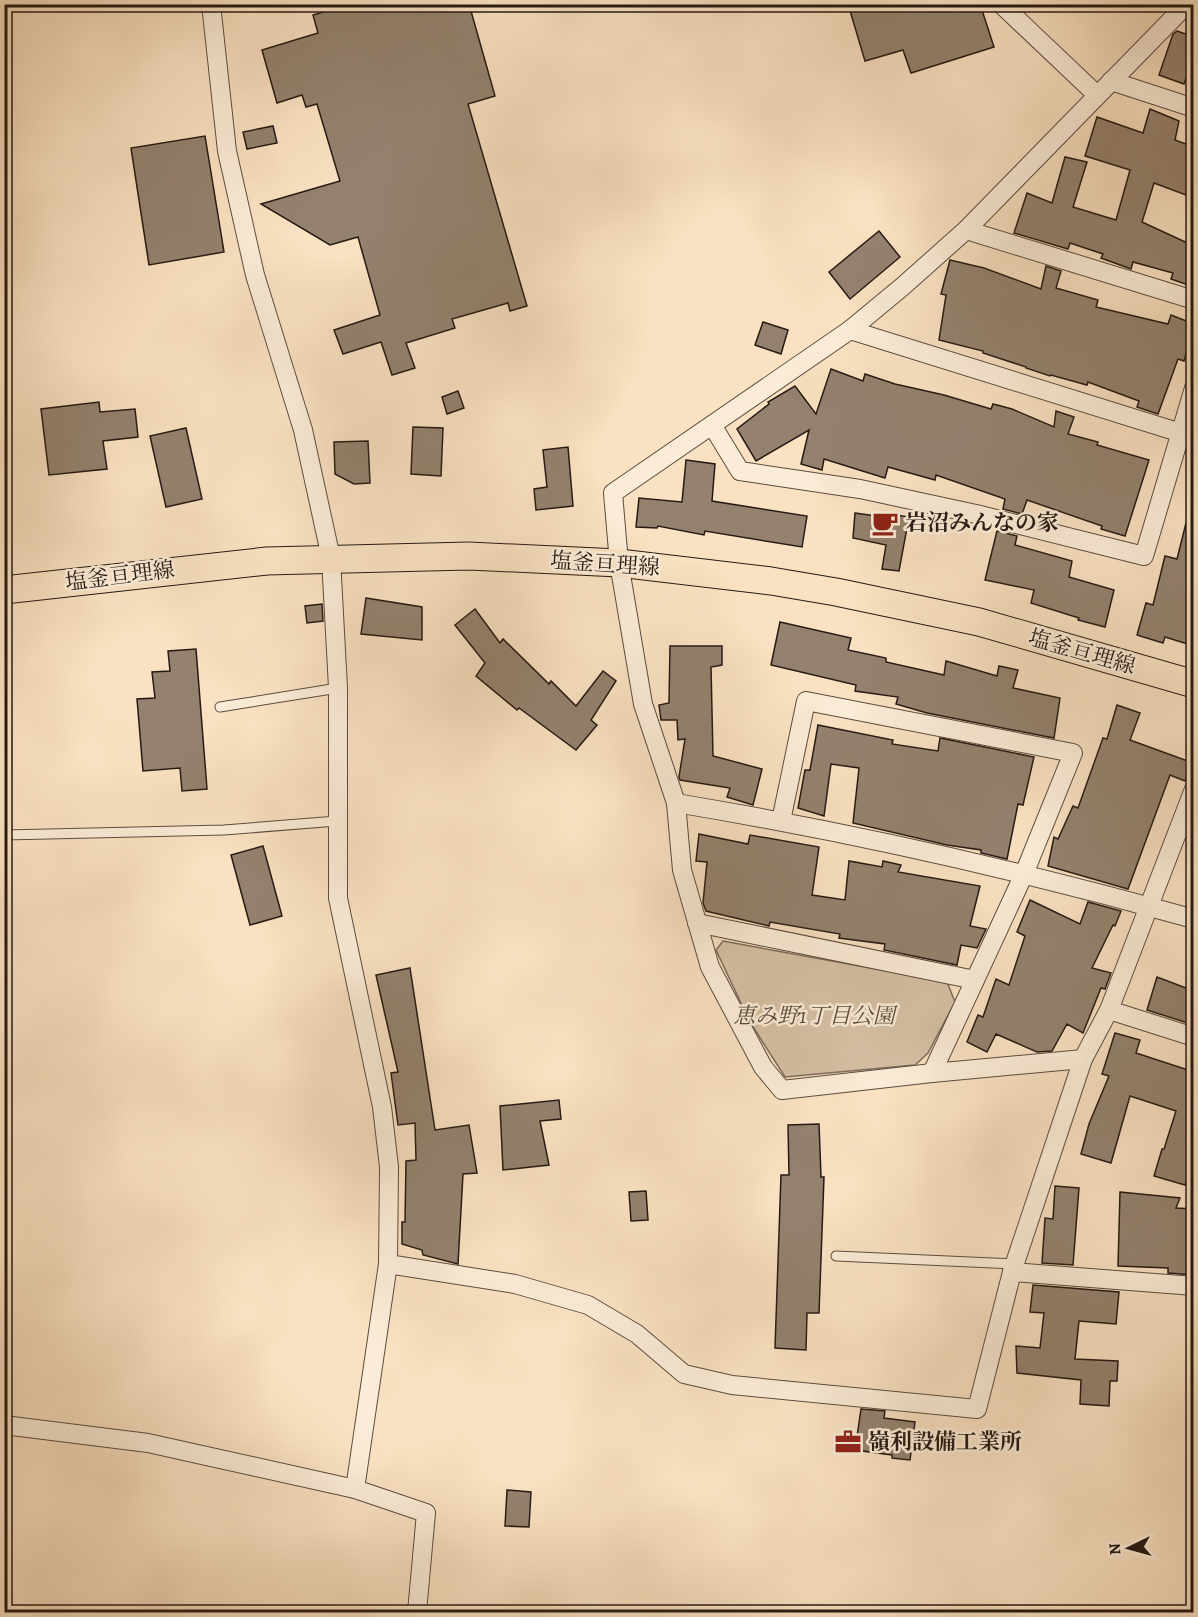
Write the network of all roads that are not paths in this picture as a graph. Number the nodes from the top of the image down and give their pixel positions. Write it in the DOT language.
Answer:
graph roads {
  1 [pos="211,4"];
  2 [pos="1001,4"];
  3 [pos="1187,4"];
  4 [pos="1111,81"];
  5 [pos="1097,95"];
  6 [pos="1194,108"];
  7 [pos="966,230"];
  8 [pos="1194,300"];
  9 [pos="850,330"];
  10 [pos="1194,388"];
  11 [pos="712,425"];
  12 [pos="1187,435"];
  13 [pos="332,558"];
  14 [pos="619,563"];
  15 [pos="4,590"];
  16 [pos="1194,684"];
  17 [pos="338,688"];
  18 [pos="220,707"];
  19 [pos="1194,789"];
  20 [pos="675,803"];
  21 [pos="337,821"];
  22 [pos="782,821"];
  23 [pos="4,835"];
  24 [pos="1024,874"];
  25 [pos="1150,906"];
  26 [pos="1194,919"];
  27 [pos="697,923"];
  28 [pos="975,980"];
  29 [pos="1109,1010"];
  30 [pos="1194,1037"];
  31 [pos="1083,1059"];
  32 [pos="932,1073"];
  33 [pos="836,1256"];
  34 [pos="388,1264"];
  35 [pos="1013,1268"];
  36 [pos="1194,1286"];
  37 [pos="4,1425"];
  38 [pos="355,1489"];
  39 [pos="417,1612"];
  1 -- 13 [label="street"];
  2 -- 5 [label="street"];
  3 -- 4 [label="street"];
  4 -- 5 [label="street"];
  4 -- 6 [label="street"];
  5 -- 7 [label="street"];
  7 -- 8 [label="street"];
  7 -- 9 [label="street"];
  9 -- 11 [label="street"];
  9 -- 12 [label="street"];
  10 -- 12 [label="street"];
  11 -- 12 [label="street"];
  11 -- 14 [label="street"];
  13 -- 14 [label="main road, 塩釜亘理線"];
  13 -- 15 [label="main road, 塩釜亘理線"];
  13 -- 17 [label="street"];
  14 -- 16 [label="main road, 塩釜亘理線"];
  14 -- 20 [label="street"];
  17 -- 18 [label="lane"];
  17 -- 21 [label="street"];
  19 -- 25 [label="street"];
  20 -- 22 [label="street"];
  20 -- 27 [label="street"];
  21 -- 23 [label="lane"];
  21 -- 34 [label="street"];
  22 -- 24 [label="street"];
  22 -- 24 [label="street"];
  24 -- 25 [label="street"];
  24 -- 28 [label="street"];
  25 -- 26 [label="street"];
  25 -- 29 [label="street"];
  27 -- 28 [label="street"];
  27 -- 32 [label="street"];
  28 -- 32 [label="street"];
  29 -- 30 [label="street"];
  29 -- 31 [label="street"];
  31 -- 32 [label="street"];
  31 -- 35 [label="street"];
  33 -- 35 [label="lane"];
  34 -- 35 [label="street"];
  34 -- 38 [label="street"];
  35 -- 36 [label="street"];
  37 -- 38 [label="street"];
  38 -- 39 [label="street"];
}
